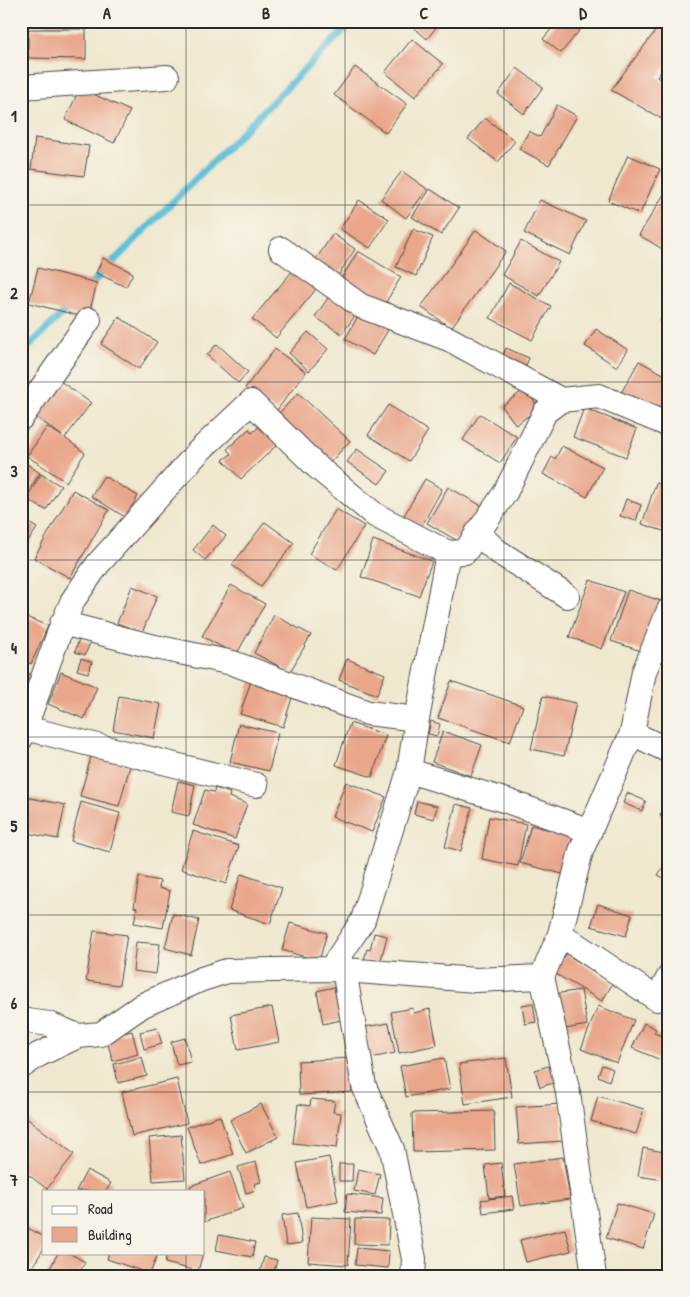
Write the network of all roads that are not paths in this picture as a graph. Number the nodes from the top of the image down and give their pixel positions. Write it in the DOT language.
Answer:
graph roads {
  1 [pos="167,77"];
  2 [pos="21,87"];
  3 [pos="281,249"];
  4 [pos="88,320"];
  5 [pos="561,400"];
  6 [pos="21,418"];
  7 [pos="669,425"];
  8 [pos="477,533"];
  9 [pos="448,553"];
  10 [pos="568,596"];
  11 [pos="669,610"];
  12 [pos="62,623"];
  13 [pos="416,719"];
  14 [pos="23,733"];
  15 [pos="632,733"];
  16 [pos="669,751"];
  17 [pos="409,771"];
  18 [pos="256,785"];
  19 [pos="590,831"];
  20 [pos="560,934"];
  21 [pos="337,970"];
  22 [pos="669,977"];
  23 [pos="542,978"];
  24 [pos="21,1020"];
  25 [pos="78,1036"];
  26 [pos="21,1067"];
  27 [pos="414,1276"];
  28 [pos="594,1276"];
  1 -- 2 [label="street"];
  3 -- 5 [label="street"];
  4 -- 6 [label="street"];
  5 -- 7 [label="street"];
  5 -- 8 [label="street"];
  8 -- 9 [label="street"];
  8 -- 10 [label="street"];
  9 -- 12 [label="street"];
  9 -- 13 [label="street"];
  11 -- 15 [label="street"];
  12 -- 13 [label="street"];
  12 -- 14 [label="street"];
  13 -- 17 [label="street"];
  14 -- 18 [label="street"];
  15 -- 16 [label="street"];
  15 -- 19 [label="street"];
  17 -- 19 [label="street"];
  17 -- 21 [label="street"];
  19 -- 20 [label="street"];
  20 -- 22 [label="street"];
  20 -- 23 [label="street"];
  21 -- 23 [label="street"];
  21 -- 25 [label="street"];
  21 -- 27 [label="street"];
  23 -- 28 [label="street"];
  24 -- 25 [label="street"];
  25 -- 26 [label="street"];
}
